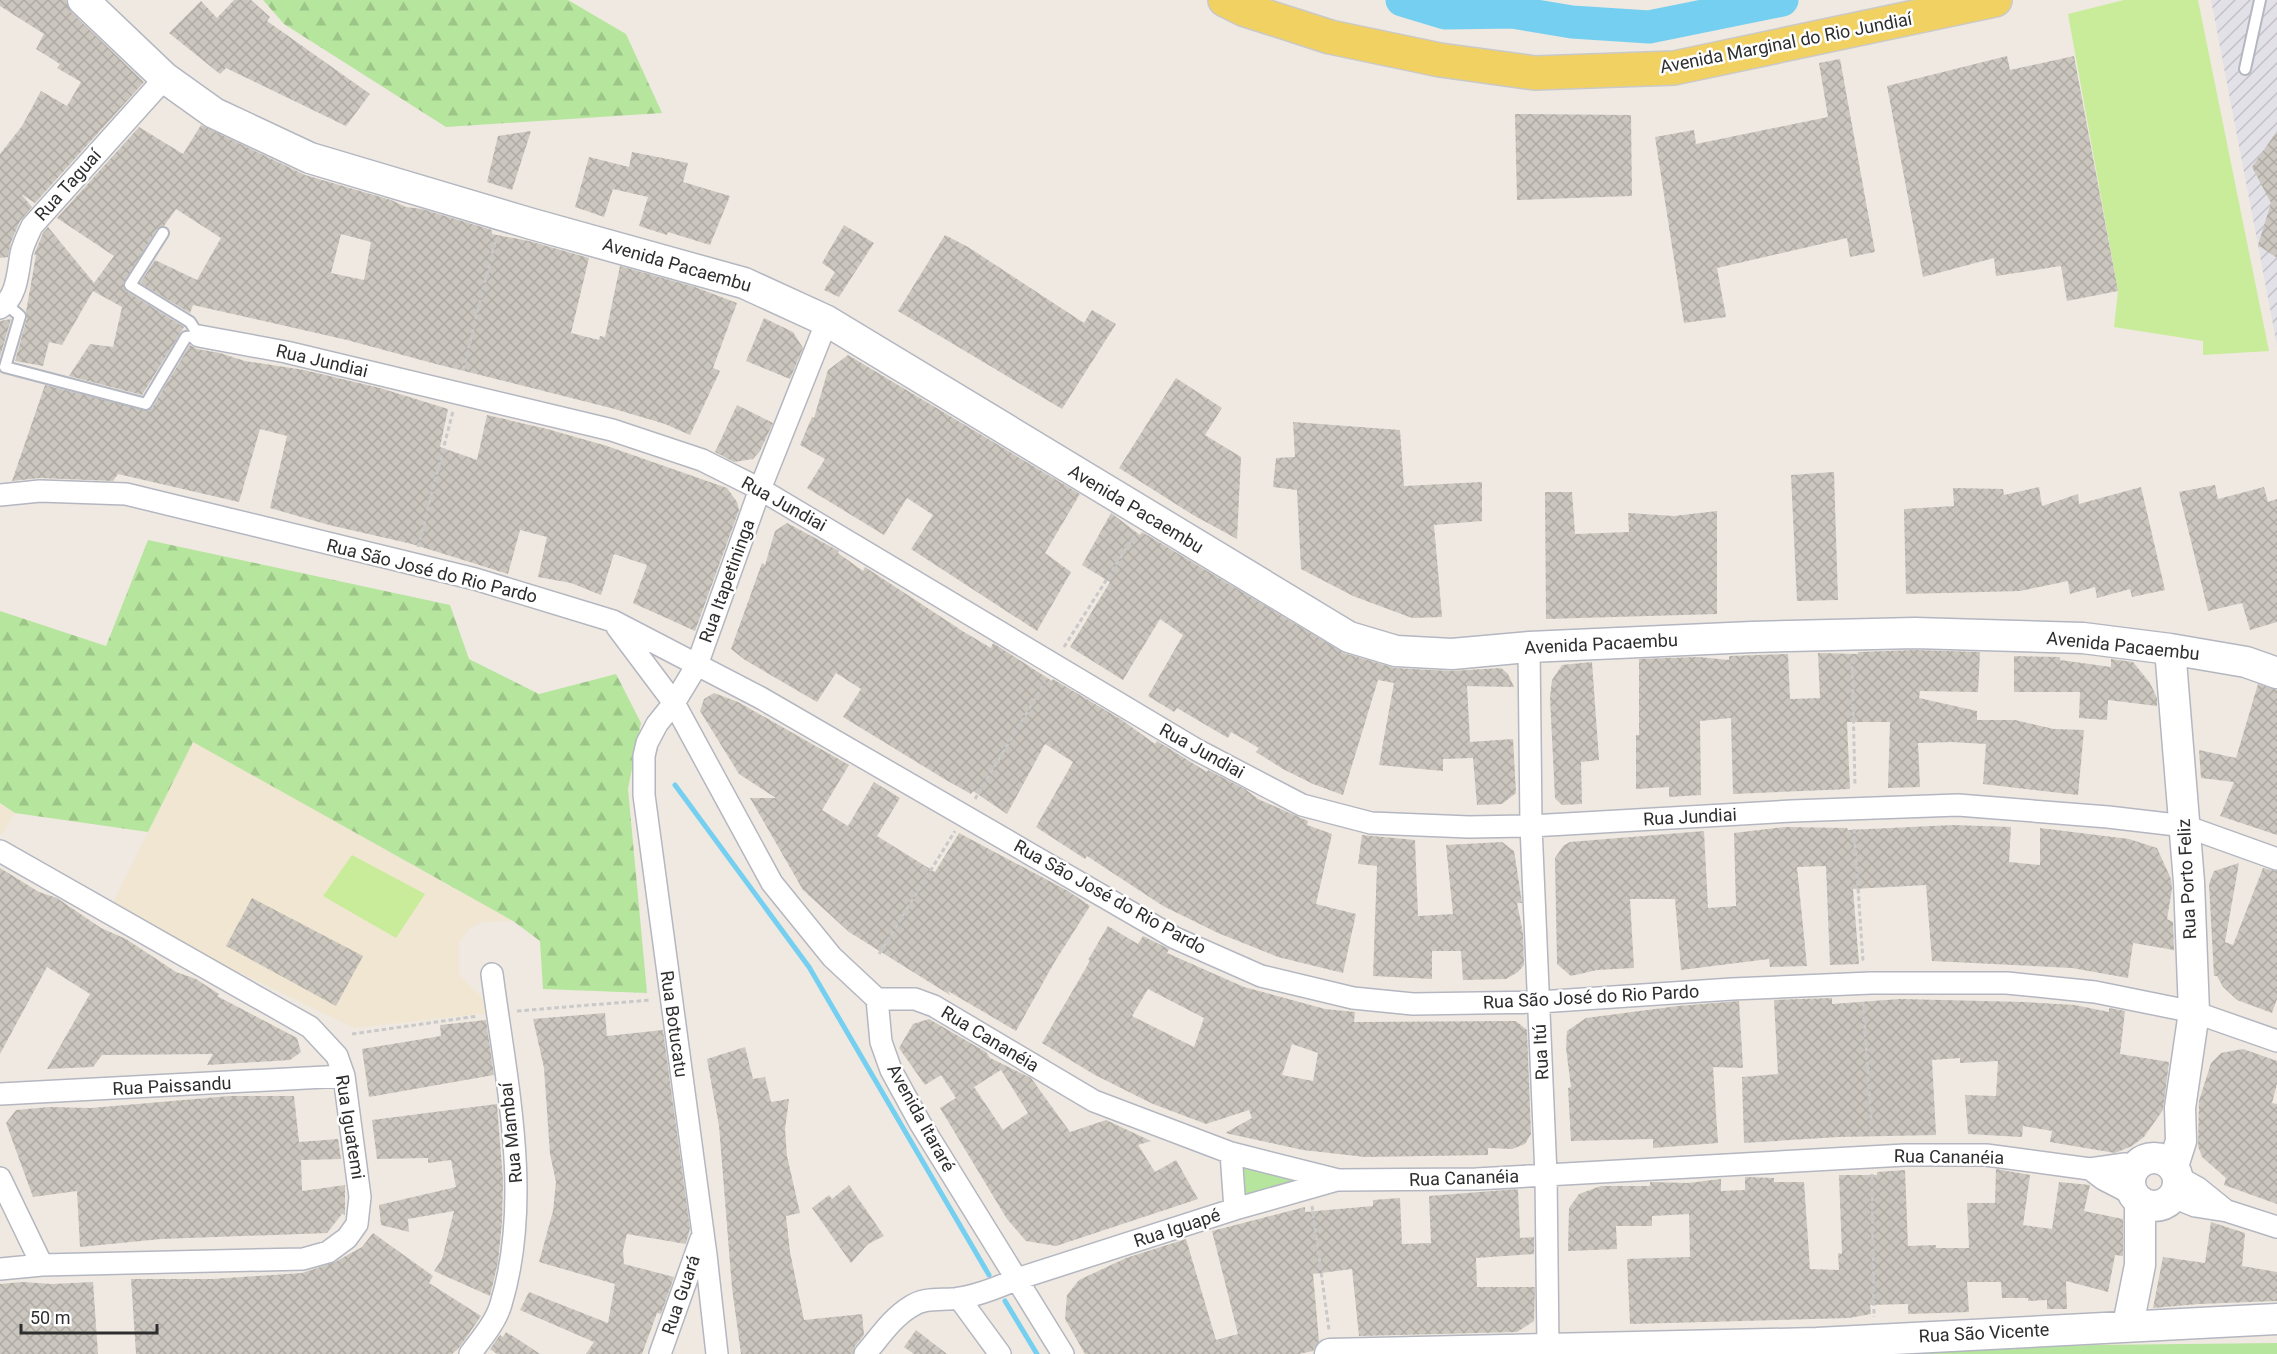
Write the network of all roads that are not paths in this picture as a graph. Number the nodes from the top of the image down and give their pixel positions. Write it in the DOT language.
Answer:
graph roads {
  1 [pos="83,0"];
  2 [pos="1225,0"];
  3 [pos="1995,0"];
  4 [pos="2260,0"];
  5 [pos="2246,69"];
  6 [pos="165,78"];
  7 [pos="163,233"];
  8 [pos="3,306"];
  9 [pos="827,321"];
  10 [pos="199,336"];
  11 [pos="760,489"];
  12 [pos="0,495"];
  13 [pos="613,621"];
  14 [pos="1530,647"];
  15 [pos="2170,649"];
  16 [pos="697,665"];
  17 [pos="2277,673"];
  18 [pos="674,703"];
  19 [pos="1531,826"];
  20 [pos="2185,826"];
  21 [pos="0,851"];
  22 [pos="2277,859"];
  23 [pos="492,974"];
  24 [pos="877,999"];
  25 [pos="1539,1002"];
  26 [pos="2194,1012"];
  27 [pos="2277,1041"];
  28 [pos="344,1076"];
  29 [pos="0,1094"];
  30 [pos="1231,1153"];
  31 [pos="1546,1175"];
  32 [pos="0,1178"];
  33 [pos="1338,1180"];
  34 [pos="2156,1183"];
  35 [pos="1235,1209"];
  36 [pos="2277,1227"];
  37 [pos="702,1235"];
  38 [pos="42,1265"];
  39 [pos="0,1269"];
  40 [pos="1017,1279"];
  41 [pos="959,1298"];
  42 [pos="2277,1319"];
  43 [pos="2128,1325"];
  44 [pos="1548,1348"];
  45 [pos="470,1354"];
  46 [pos="660,1354"];
  47 [pos="717,1354"];
  48 [pos="865,1354"];
  49 [pos="1000,1354"];
  50 [pos="1063,1354"];
  51 [pos="1331,1354"];
  1 -- 6 [label="main road, Avenida Pacaembu"];
  2 -- 3 [label="main road, Avenida Marginal do Rio Jundiaí"];
  4 -- 5 [label="lane"];
  6 -- 8 [label="street, Rua Taguaí"];
  6 -- 9 [label="main road, Avenida Pacaembu"];
  7 -- 10 [label="lane"];
  8 -- 10 [label="lane"];
  9 -- 11 [label="street, Rua Itapetininga"];
  9 -- 14 [label="main road, Avenida Pacaembu"];
  10 -- 11 [label="street, Rua Jundiai"];
  11 -- 16 [label="street, Rua Itapetininga"];
  11 -- 19 [label="street, Rua Jundiai"];
  12 -- 13 [label="street, Rua São José do Rio Pardo"];
  13 -- 16 [label="street, Rua São José do Rio Pardo"];
  13 -- 18 [label="street"];
  14 -- 15 [label="main road, Avenida Pacaembu"];
  14 -- 19 [label="street, Rua Itú"];
  15 -- 17 [label="main road, Avenida Pacaembu"];
  15 -- 20 [label="main road, Rua Porto Feliz"];
  16 -- 18 [label="street, Rua Itapetininga"];
  16 -- 25 [label="street, Rua São José do Rio Pardo"];
  18 -- 24 [label="street"];
  18 -- 37 [label="street, Rua Botucatu"];
  19 -- 20 [label="street, Rua Jundiai"];
  19 -- 25 [label="street, Rua Itú"];
  20 -- 22 [label="street, Rua Jundiai"];
  20 -- 26 [label="main road, Rua Porto Feliz"];
  21 -- 28 [label="street, Rua Iguatemi"];
  23 -- 45 [label="street, Rua Mambaí"];
  24 -- 30 [label="street, Rua Cananéia"];
  24 -- 40 [label="street, Avenida Itararé"];
  25 -- 26 [label="street, Rua São José do Rio Pardo"];
  25 -- 31 [label="street, Rua Itú"];
  26 -- 27 [label="street, Rua São José do Rio Pardo"];
  26 -- 34 [label="main road, Rua Porto Feliz"];
  28 -- 29 [label="street, Rua Paissandu"];
  28 -- 38 [label="street, Rua Iguatemi"];
  30 -- 33 [label="street, Rua Cananéia"];
  30 -- 35 [label="street"];
  31 -- 33 [label="street, Rua Cananéia"];
  31 -- 34 [label="street, Rua Cananéia"];
  31 -- 44 [label="street, Rua Itú"];
  32 -- 38 [label="street"];
  33 -- 35 [label="street, Rua Iguapé"];
  34 -- 36 [label="street, Rua Cananéia"];
  34 -- 43 [label="main road, Rua Porto Feliz"];
  35 -- 40 [label="street, Rua Iguapé"];
  37 -- 46 [label="street, Rua Guará"];
  37 -- 47 [label="street, Rua Botucatu"];
  38 -- 39 [label="street, Rua Iguatemi"];
  40 -- 41 [label="street, Rua Iguapé"];
  40 -- 50 [label="street, Avenida Itararé"];
  41 -- 48 [label="street, Rua Iguapé"];
  41 -- 49 [label="street"];
  42 -- 43 [label="main road, Rua São Vicente"];
  43 -- 44 [label="main road, Rua São Vicente"];
  44 -- 51 [label="main road, Rua São Vicente"];
}
